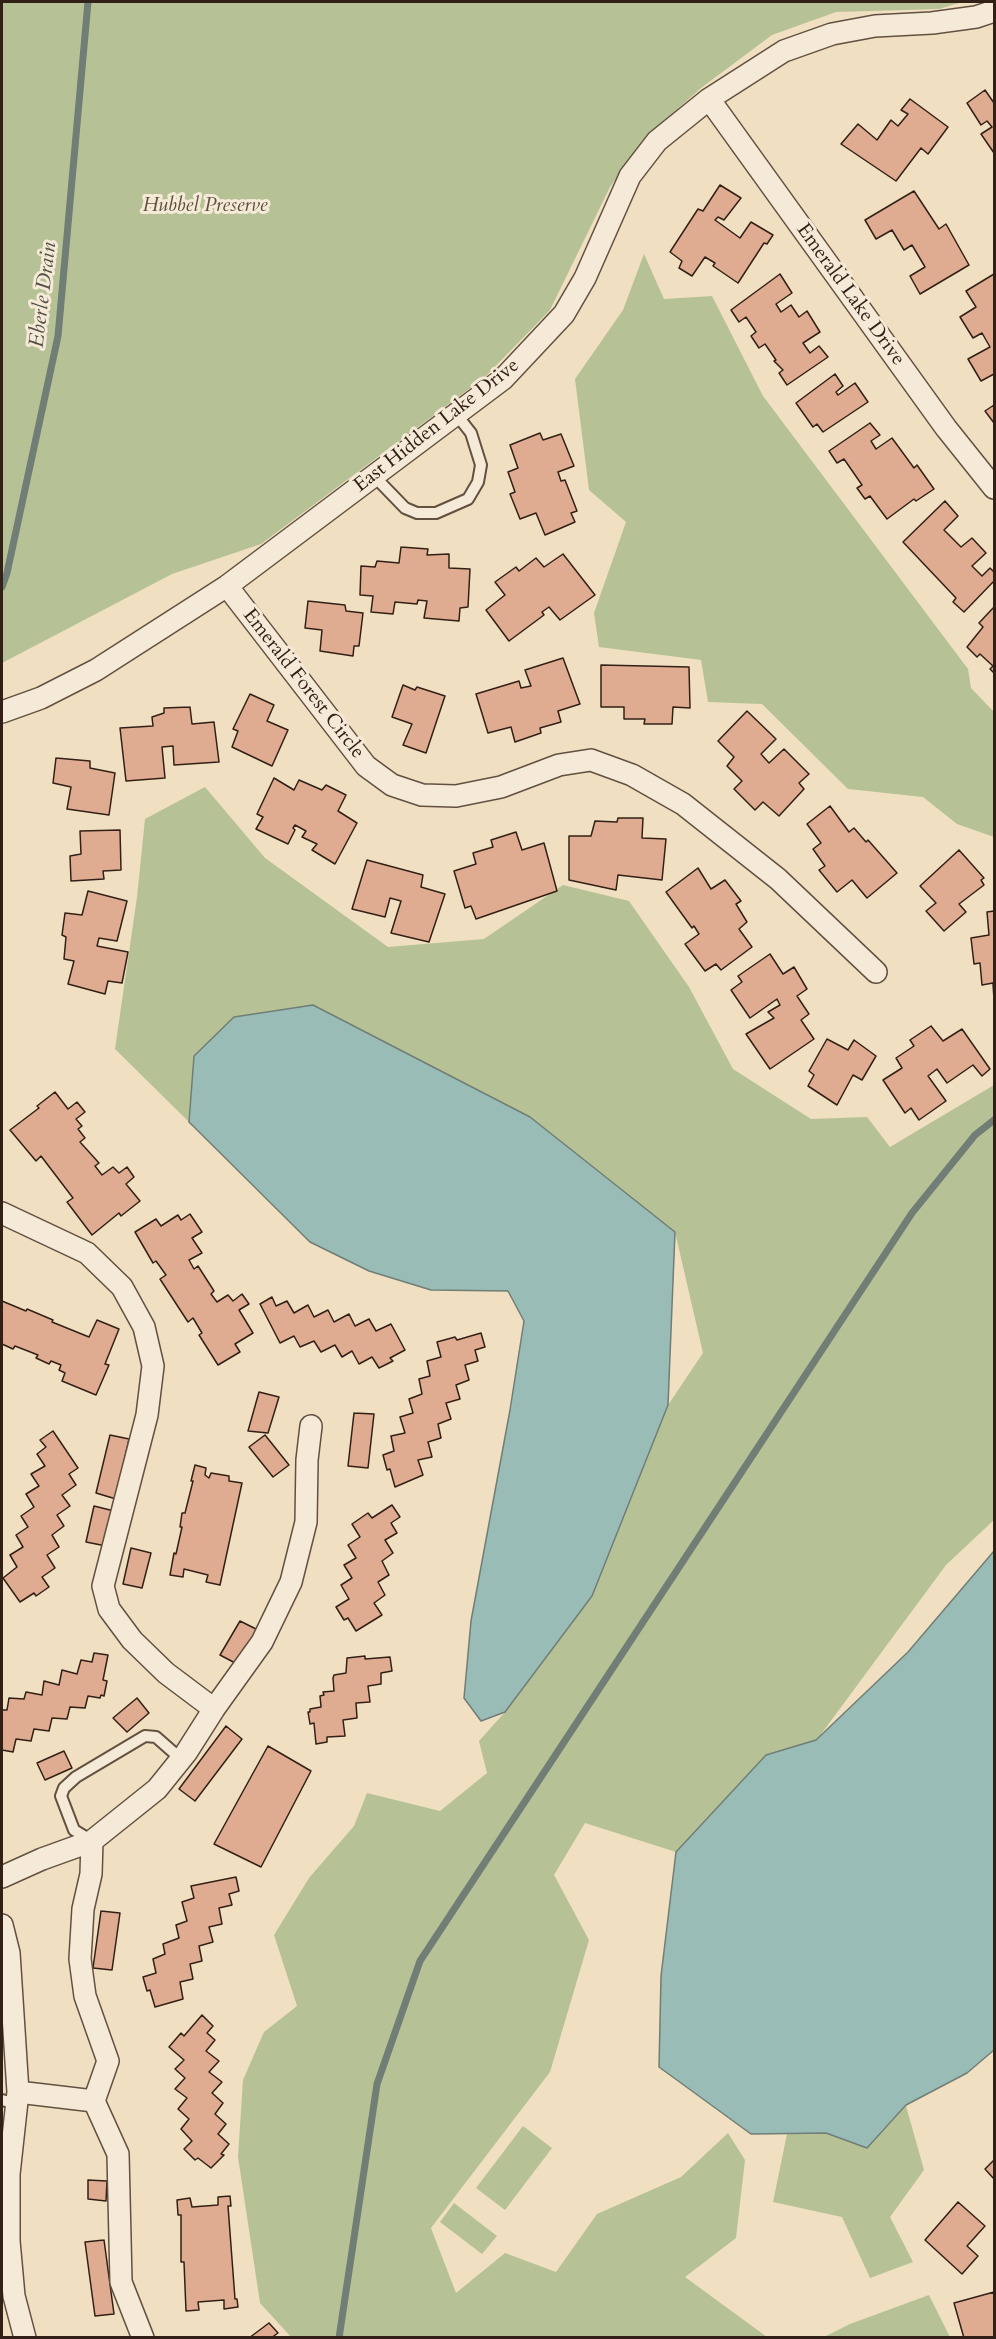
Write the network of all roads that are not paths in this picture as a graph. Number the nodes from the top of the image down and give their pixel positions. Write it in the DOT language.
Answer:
graph roads {
  1 [pos="994,11"];
  2 [pos="709,99"];
  3 [pos="456,414"];
  4 [pos="374,476"];
  5 [pos="994,488"];
  6 [pos="227,586"];
  7 [pos="2,712"];
  8 [pos="876,972"];
  9 [pos="2,1213"];
  10 [pos="310,1426"];
  11 [pos="214,1708"];
  12 [pos="181,1759"];
  13 [pos="92,1841"];
  14 [pos="2,1877"];
  15 [pos="2,1925"];
  16 [pos="12,2099"];
  17 [pos="94,2101"];
  18 [pos="8,2297"];
  19 [pos="25,2337"];
  20 [pos="143,2337"];
  1 -- 2 [label="street, East Hidden Lake Drive"];
  2 -- 3 [label="street, East Hidden Lake Drive"];
  2 -- 5 [label="street, Emerald Lake Drive"];
  3 -- 4 [label="street, East Hidden Lake Drive"];
  3 -- 4 [label="lane"];
  4 -- 6 [label="street, East Hidden Lake Drive"];
  6 -- 7 [label="street, East Hidden Lake Drive"];
  6 -- 8 [label="street, Emerald Forest Circle"];
  9 -- 11 [label="street"];
  10 -- 11 [label="street"];
  11 -- 12 [label="street"];
  12 -- 13 [label="street"];
  12 -- 13 [label="lane"];
  13 -- 14 [label="street"];
  13 -- 17 [label="street"];
  15 -- 16 [label="street"];
  16 -- 17 [label="street"];
  16 -- 18 [label="street"];
  17 -- 20 [label="street"];
  18 -- 19 [label="street"];
}
